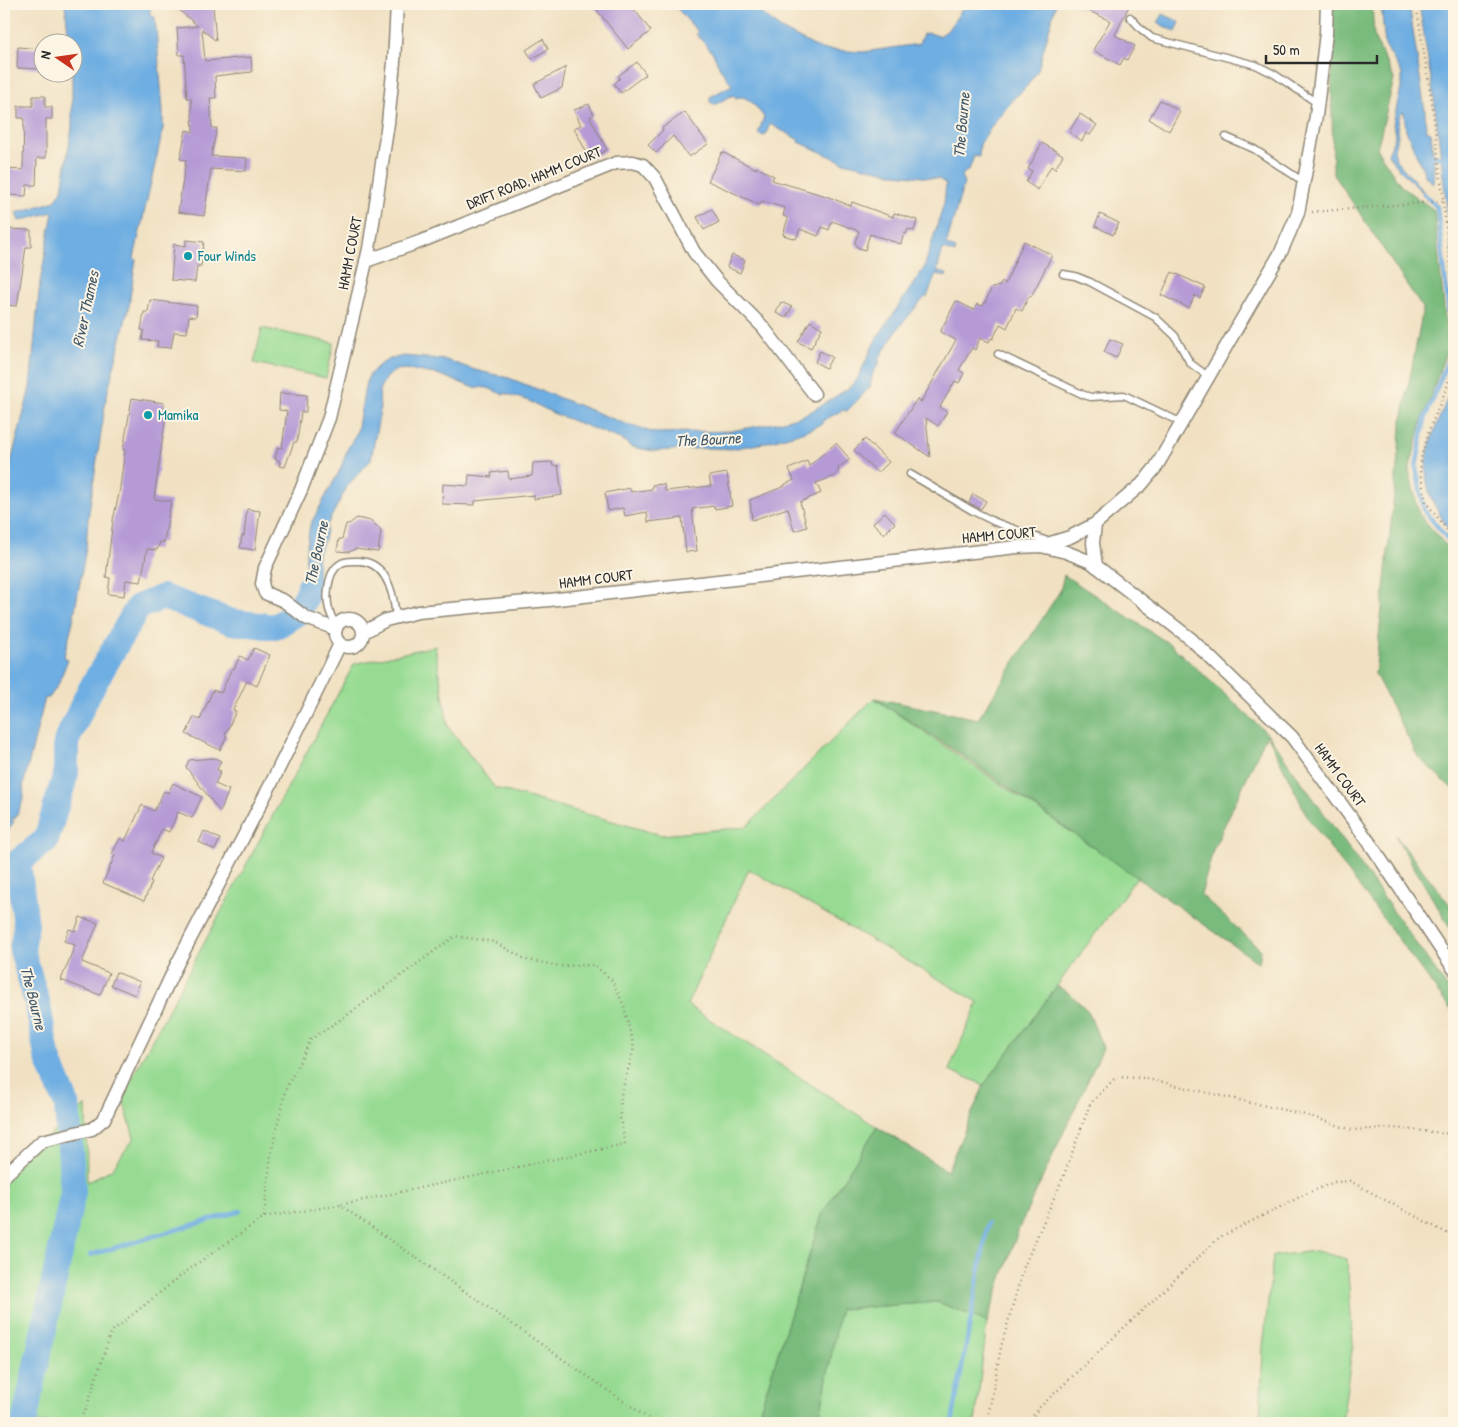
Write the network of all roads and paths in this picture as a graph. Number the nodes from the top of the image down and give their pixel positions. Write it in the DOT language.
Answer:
graph roads {
  1 [pos="397,4"];
  2 [pos="1327,4"];
  3 [pos="1416,4"];
  4 [pos="1130,17"];
  5 [pos="1318,103"];
  6 [pos="1226,137"];
  7 [pos="1305,182"];
  8 [pos="1443,201"];
  9 [pos="1298,213"];
  10 [pos="366,261"];
  11 [pos="1063,274"];
  12 [pos="1454,296"];
  13 [pos="998,354"];
  14 [pos="1454,362"];
  15 [pos="1209,377"];
  16 [pos="814,394"];
  17 [pos="1182,423"];
  18 [pos="910,474"];
  19 [pos="1095,524"];
  20 [pos="1454,539"];
  21 [pos="1047,544"];
  22 [pos="1096,566"];
  23 [pos="396,618"];
  24 [pos="337,627"];
  25 [pos="364,632"];
  26 [pos="340,644"];
  27 [pos="1454,969"];
  28 [pos="1454,1134"];
  29 [pos="4,1176"];
  30 [pos="340,1205"];
  31 [pos="264,1217"];
  32 [pos="1454,1237"];
  33 [pos="4,1300"];
  34 [pos="4,1380"];
  35 [pos="77,1423"];
  36 [pos="655,1423"];
  37 [pos="987,1423"];
  38 [pos="1027,1423"];
  1 -- 10 [label="street, HAMM COURT"];
  2 -- 5 [label="street"];
  3 -- 8 [label="path"];
  4 -- 5 [label="lane"];
  5 -- 7 [label="street"];
  6 -- 7 [label="lane"];
  7 -- 9 [label="street"];
  8 -- 9 [label="path"];
  8 -- 12 [label="path"];
  9 -- 15 [label="street"];
  10 -- 16 [label="street, DRIFT ROAD, HAMM COURT"];
  10 -- 24 [label="street, HAMM COURT"];
  11 -- 15 [label="lane"];
  13 -- 17 [label="lane"];
  14 -- 20 [label="path"];
  15 -- 17 [label="street"];
  17 -- 19 [label="street"];
  18 -- 21 [label="lane"];
  19 -- 21 [label="street"];
  19 -- 22 [label="street"];
  21 -- 22 [label="street, HAMM COURT"];
  21 -- 23 [label="street, HAMM COURT"];
  22 -- 27 [label="street, HAMM COURT"];
  23 -- 24 [label="lane"];
  23 -- 25 [label="street, HAMM COURT"];
  24 -- 25 [label="street"];
  24 -- 26 [label="street"];
  25 -- 26 [label="street"];
  26 -- 29 [label="street"];
  28 -- 37 [label="path"];
  30 -- 31 [label="path"];
  30 -- 31 [label="path"];
  30 -- 36 [label="path"];
  31 -- 35 [label="path"];
  32 -- 38 [label="path"];
  33 -- 34 [label="path"];
}
